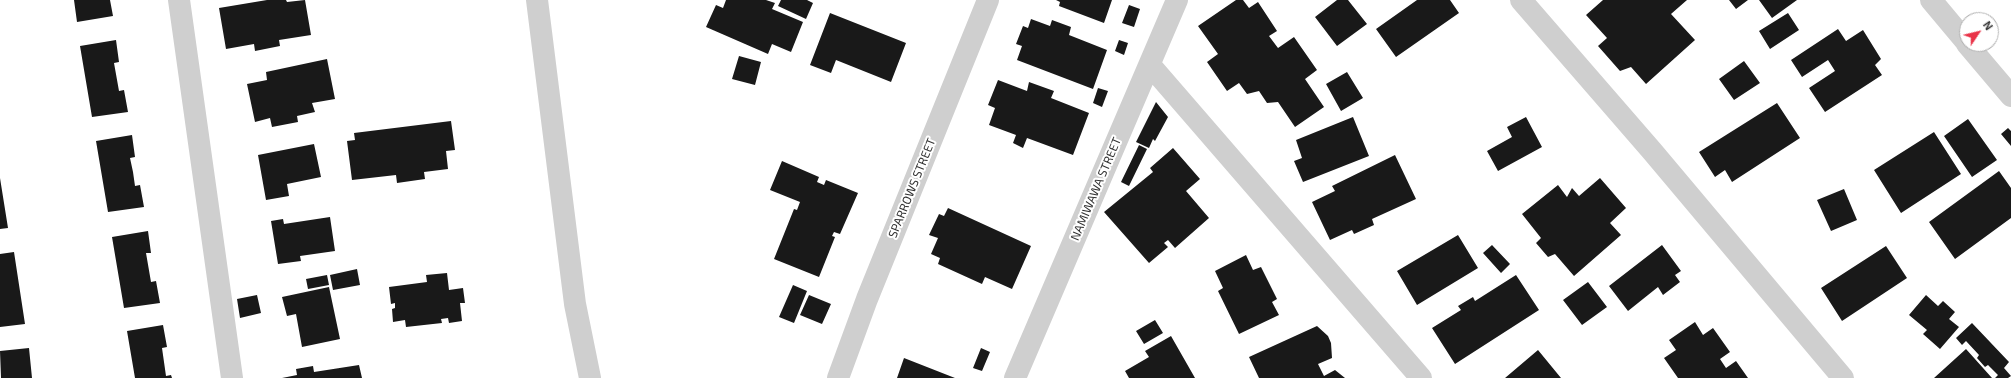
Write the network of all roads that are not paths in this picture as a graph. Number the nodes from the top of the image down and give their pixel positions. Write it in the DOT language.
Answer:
graph roads {
  1 [pos="179,0"];
  2 [pos="537,0"];
  3 [pos="988,0"];
  4 [pos="1176,0"];
  5 [pos="1521,0"];
  6 [pos="1931,0"];
  7 [pos="1959,34"];
  8 [pos="1974,52"];
  9 [pos="1150,65"];
  10 [pos="2011,96"];
  11 [pos="1024,373"];
  12 [pos="232,378"];
  13 [pos="590,378"];
  14 [pos="838,378"];
  15 [pos="1421,378"];
  16 [pos="1843,378"];
  1 -- 12 [label="street"];
  2 -- 13 [label="street"];
  3 -- 14 [label="street, SPARROWS STREET"];
  4 -- 9 [label="street, NAMIWAWA STREET"];
  5 -- 16 [label="street"];
  6 -- 7 [label="street"];
  8 -- 10 [label="street"];
  9 -- 11 [label="street, NAMIWAWA STREET"];
  9 -- 15 [label="street"];
}
